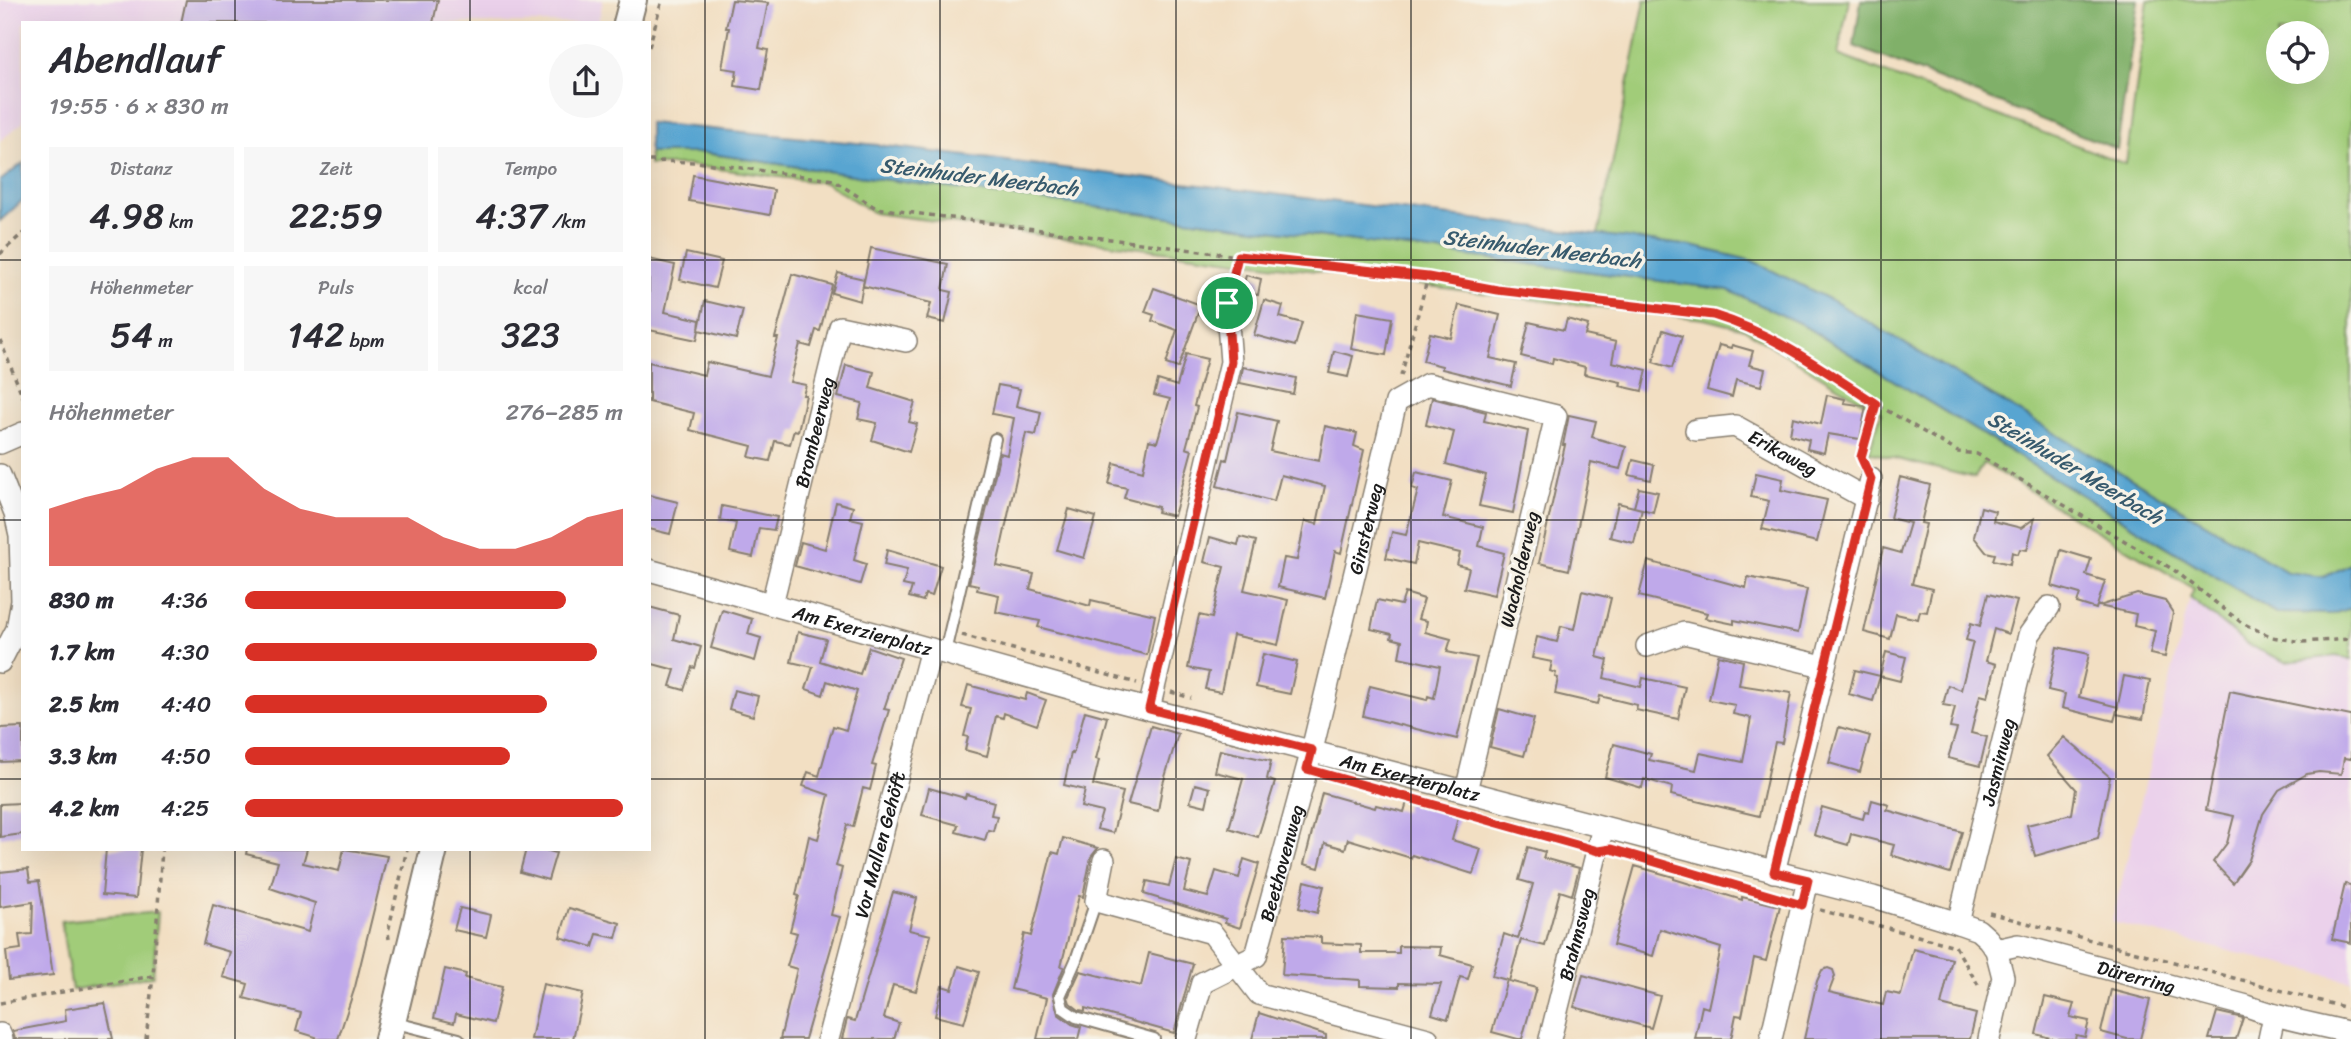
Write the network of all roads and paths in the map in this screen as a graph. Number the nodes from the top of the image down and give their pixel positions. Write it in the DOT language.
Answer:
graph roads {
  1 [pos="633,0"];
  2 [pos="662,0"];
  3 [pos="628,21"];
  4 [pos="651,40"];
  5 [pos="651,161"];
  6 [pos="21,235"];
  7 [pos="0,254"];
  8 [pos="1238,256"];
  9 [pos="1428,277"];
  10 [pos="1228,324"];
  11 [pos="0,340"];
  12 [pos="906,341"];
  13 [pos="21,392"];
  14 [pos="1396,402"];
  15 [pos="1876,404"];
  16 [pos="1696,430"];
  17 [pos="21,434"];
  18 [pos="995,439"];
  19 [pos="0,443"];
  20 [pos="0,475"];
  21 [pos="1869,489"];
  22 [pos="21,568"];
  23 [pos="651,571"];
  24 [pos="772,604"];
  25 [pos="2049,607"];
  26 [pos="20,630"];
  27 [pos="2351,639"];
  28 [pos="1647,646"];
  29 [pos="938,650"];
  30 [pos="0,662"];
  31 [pos="1823,666"];
  32 [pos="1149,709"];
  33 [pos="1312,750"];
  34 [pos="1466,791"];
  35 [pos="1479,817"];
  36 [pos="1603,827"];
  37 [pos="162,851"];
  38 [pos="434,851"];
  39 [pos="1598,851"];
  40 [pos="1104,860"];
  41 [pos="1687,871"];
  42 [pos="1774,872"];
  43 [pos="1808,880"];
  44 [pos="1096,901"];
  45 [pos="1802,905"];
  46 [pos="1958,922"];
  47 [pos="2036,925"];
  48 [pos="1996,950"];
  49 [pos="1237,966"];
  50 [pos="153,976"];
  51 [pos="1981,990"];
  52 [pos="0,1003"];
  53 [pos="2351,1009"];
  54 [pos="2274,1016"];
  55 [pos="390,1030"];
  56 [pos="2351,1033"];
  57 [pos="0,1034"];
  58 [pos="2,1039"];
  59 [pos="146,1039"];
  60 [pos="459,1039"];
  61 [pos="828,1039"];
  62 [pos="1154,1039"];
  63 [pos="1186,1039"];
  64 [pos="1428,1039"];
  65 [pos="1550,1039"];
  66 [pos="1771,1039"];
  67 [pos="1989,1039"];
  68 [pos="2269,1039"];
  1 -- 3 [label="street"];
  2 -- 4 [label="path"];
  5 -- 8 [label="path"];
  6 -- 7 [label="path"];
  8 -- 9 [label="path"];
  8 -- 10 [label="path"];
  9 -- 14 [label="path"];
  9 -- 15 [label="path"];
  10 -- 32 [label="street"];
  11 -- 13 [label="path"];
  12 -- 24 [label="street, Brombeerweg"];
  14 -- 33 [label="street, Ginsterweg"];
  14 -- 34 [label="street, Wacholderweg"];
  15 -- 21 [label="path"];
  15 -- 27 [label="path"];
  16 -- 21 [label="street, Erikaweg"];
  17 -- 19 [label="street"];
  18 -- 29 [label="lane"];
  20 -- 22 [label="street"];
  21 -- 31 [label="street"];
  23 -- 24 [label="street, Am Exerzierplatz"];
  24 -- 29 [label="street, Am Exerzierplatz"];
  25 -- 46 [label="street, Jasminweg"];
  26 -- 30 [label="street"];
  28 -- 31 [label="street"];
  29 -- 32 [label="street, Am Exerzierplatz"];
  29 -- 61 [label="street, Vor Mallen Gehöft"];
  31 -- 42 [label="street"];
  32 -- 33 [label="street, Am Exerzierplatz"];
  33 -- 34 [label="street, Am Exerzierplatz"];
  33 -- 49 [label="street, Beethovenweg"];
  34 -- 36 [label="street, Am Exerzierplatz"];
  35 -- 39 [label="path"];
  36 -- 39 [label="street, Brahmsweg"];
  36 -- 42 [label="street, Am Exerzierplatz"];
  37 -- 50 [label="path"];
  38 -- 55 [label="street"];
  39 -- 65 [label="street, Brahmsweg"];
  40 -- 44 [label="street"];
  41 -- 45 [label="path"];
  42 -- 43 [label="street, Am Exerzierplatz"];
  43 -- 45 [label="street"];
  43 -- 46 [label="street, Am Exerzierplatz"];
  44 -- 49 [label="street"];
  44 -- 62 [label="lane"];
  45 -- 51 [label="path"];
  45 -- 66 [label="street"];
  46 -- 48 [label="street, Am Exerzierplatz"];
  47 -- 53 [label="path"];
  48 -- 54 [label="street, Dürerring"];
  48 -- 67 [label="street"];
  49 -- 63 [label="street, Beethovenweg"];
  49 -- 64 [label="street"];
  50 -- 52 [label="path"];
  50 -- 59 [label="path"];
  54 -- 56 [label="street, Dürerring"];
  54 -- 68 [label="street"];
  55 -- 60 [label="lane"];
  57 -- 58 [label="street"];
}
